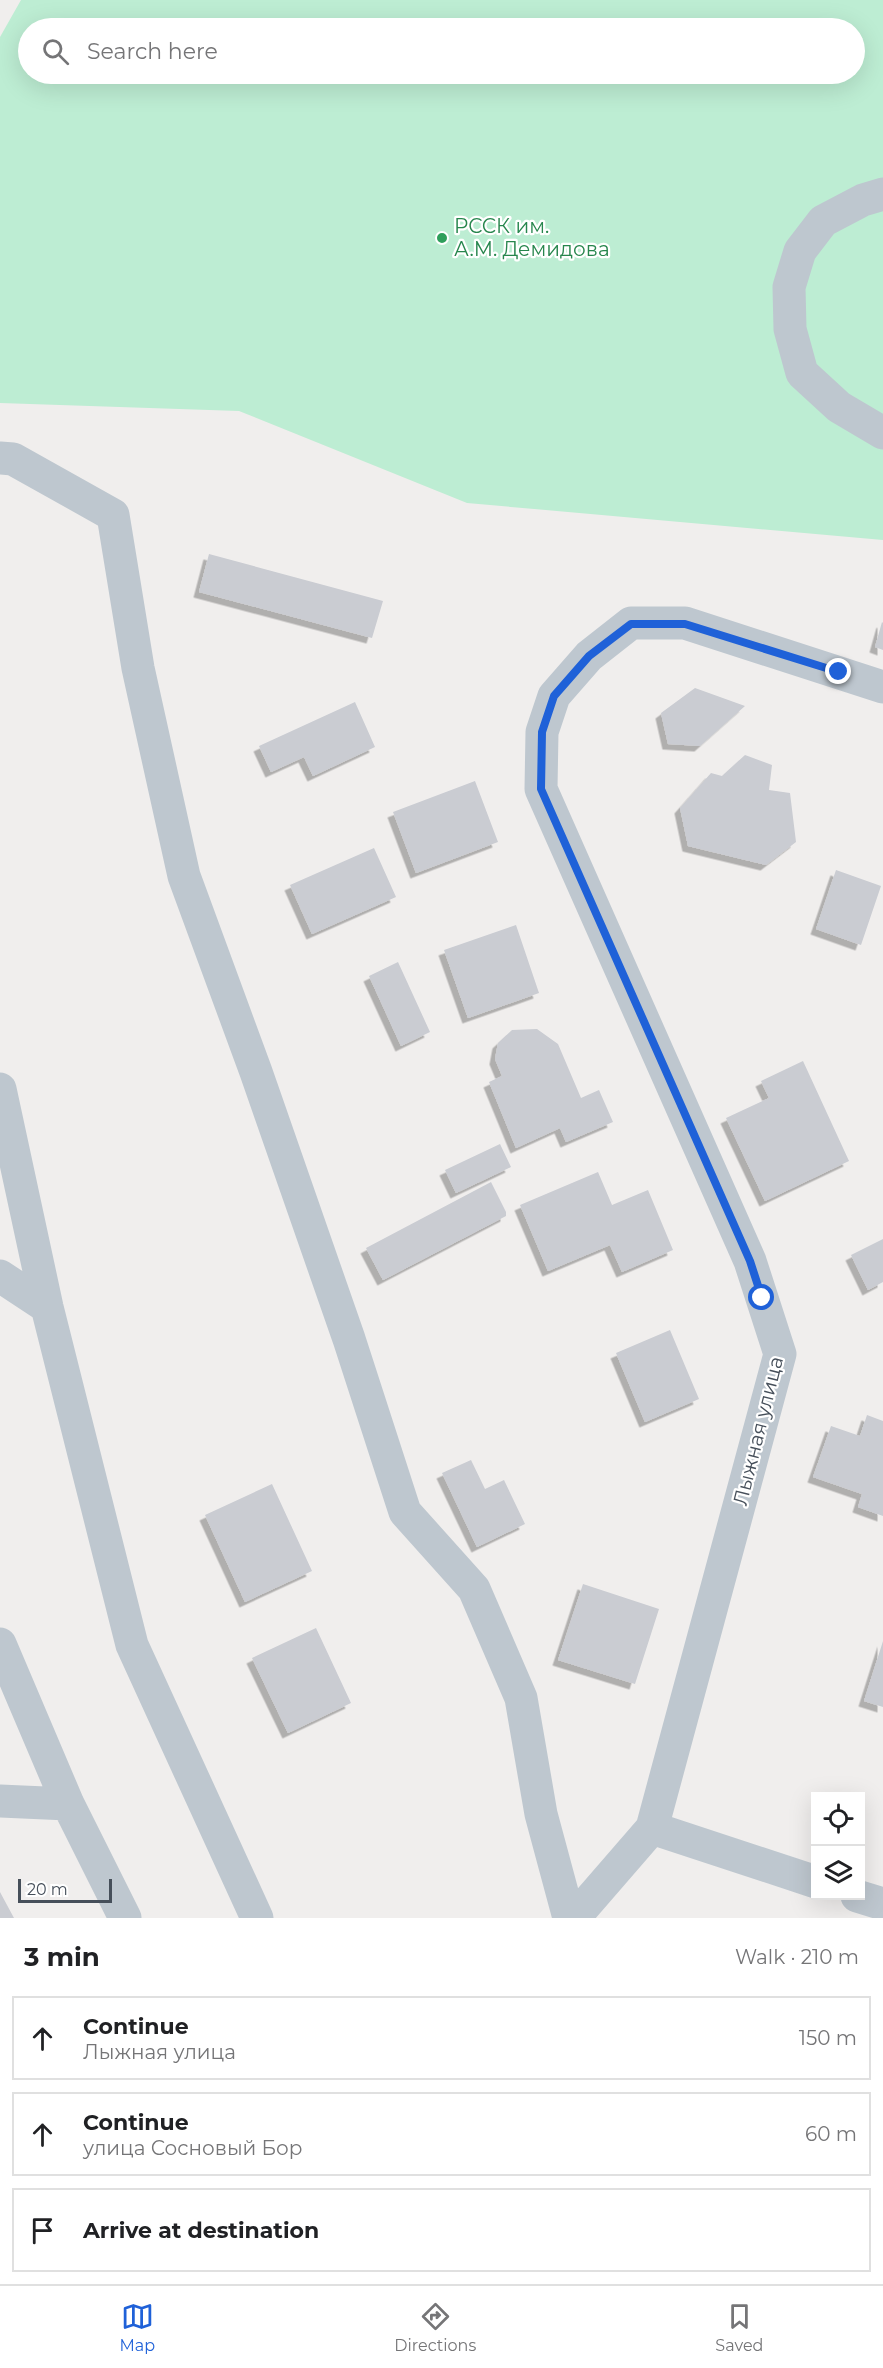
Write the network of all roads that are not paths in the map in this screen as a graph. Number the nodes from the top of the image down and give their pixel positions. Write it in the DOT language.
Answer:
graph roads {
  1 [pos="883,194"];
  2 [pos="883,433"];
  3 [pos="0,458"];
  4 [pos="883,687"];
  5 [pos="0,1089"];
  6 [pos="0,1276"];
  7 [pos="47,1307"];
  8 [pos="0,1644"];
  9 [pos="0,1801"];
  10 [pos="68,1804"];
  11 [pos="652,1828"];
  12 [pos="811,1880"];
  13 [pos="865,1899"];
  14 [pos="883,1904"];
  15 [pos="126,1918"];
  16 [pos="257,1918"];
  17 [pos="569,1918"];
  18 [pos="574,1918"];
  1 -- 2 [label="street"];
  3 -- 17 [label="street"];
  4 -- 11 [label="street, Лыжная улица"];
  5 -- 7 [label="street"];
  6 -- 7 [label="street"];
  7 -- 16 [label="street"];
  8 -- 10 [label="street"];
  9 -- 10 [label="street"];
  10 -- 15 [label="street"];
  11 -- 12 [label="street"];
  11 -- 18 [label="street, Лыжная улица"];
  13 -- 14 [label="street"];
}
